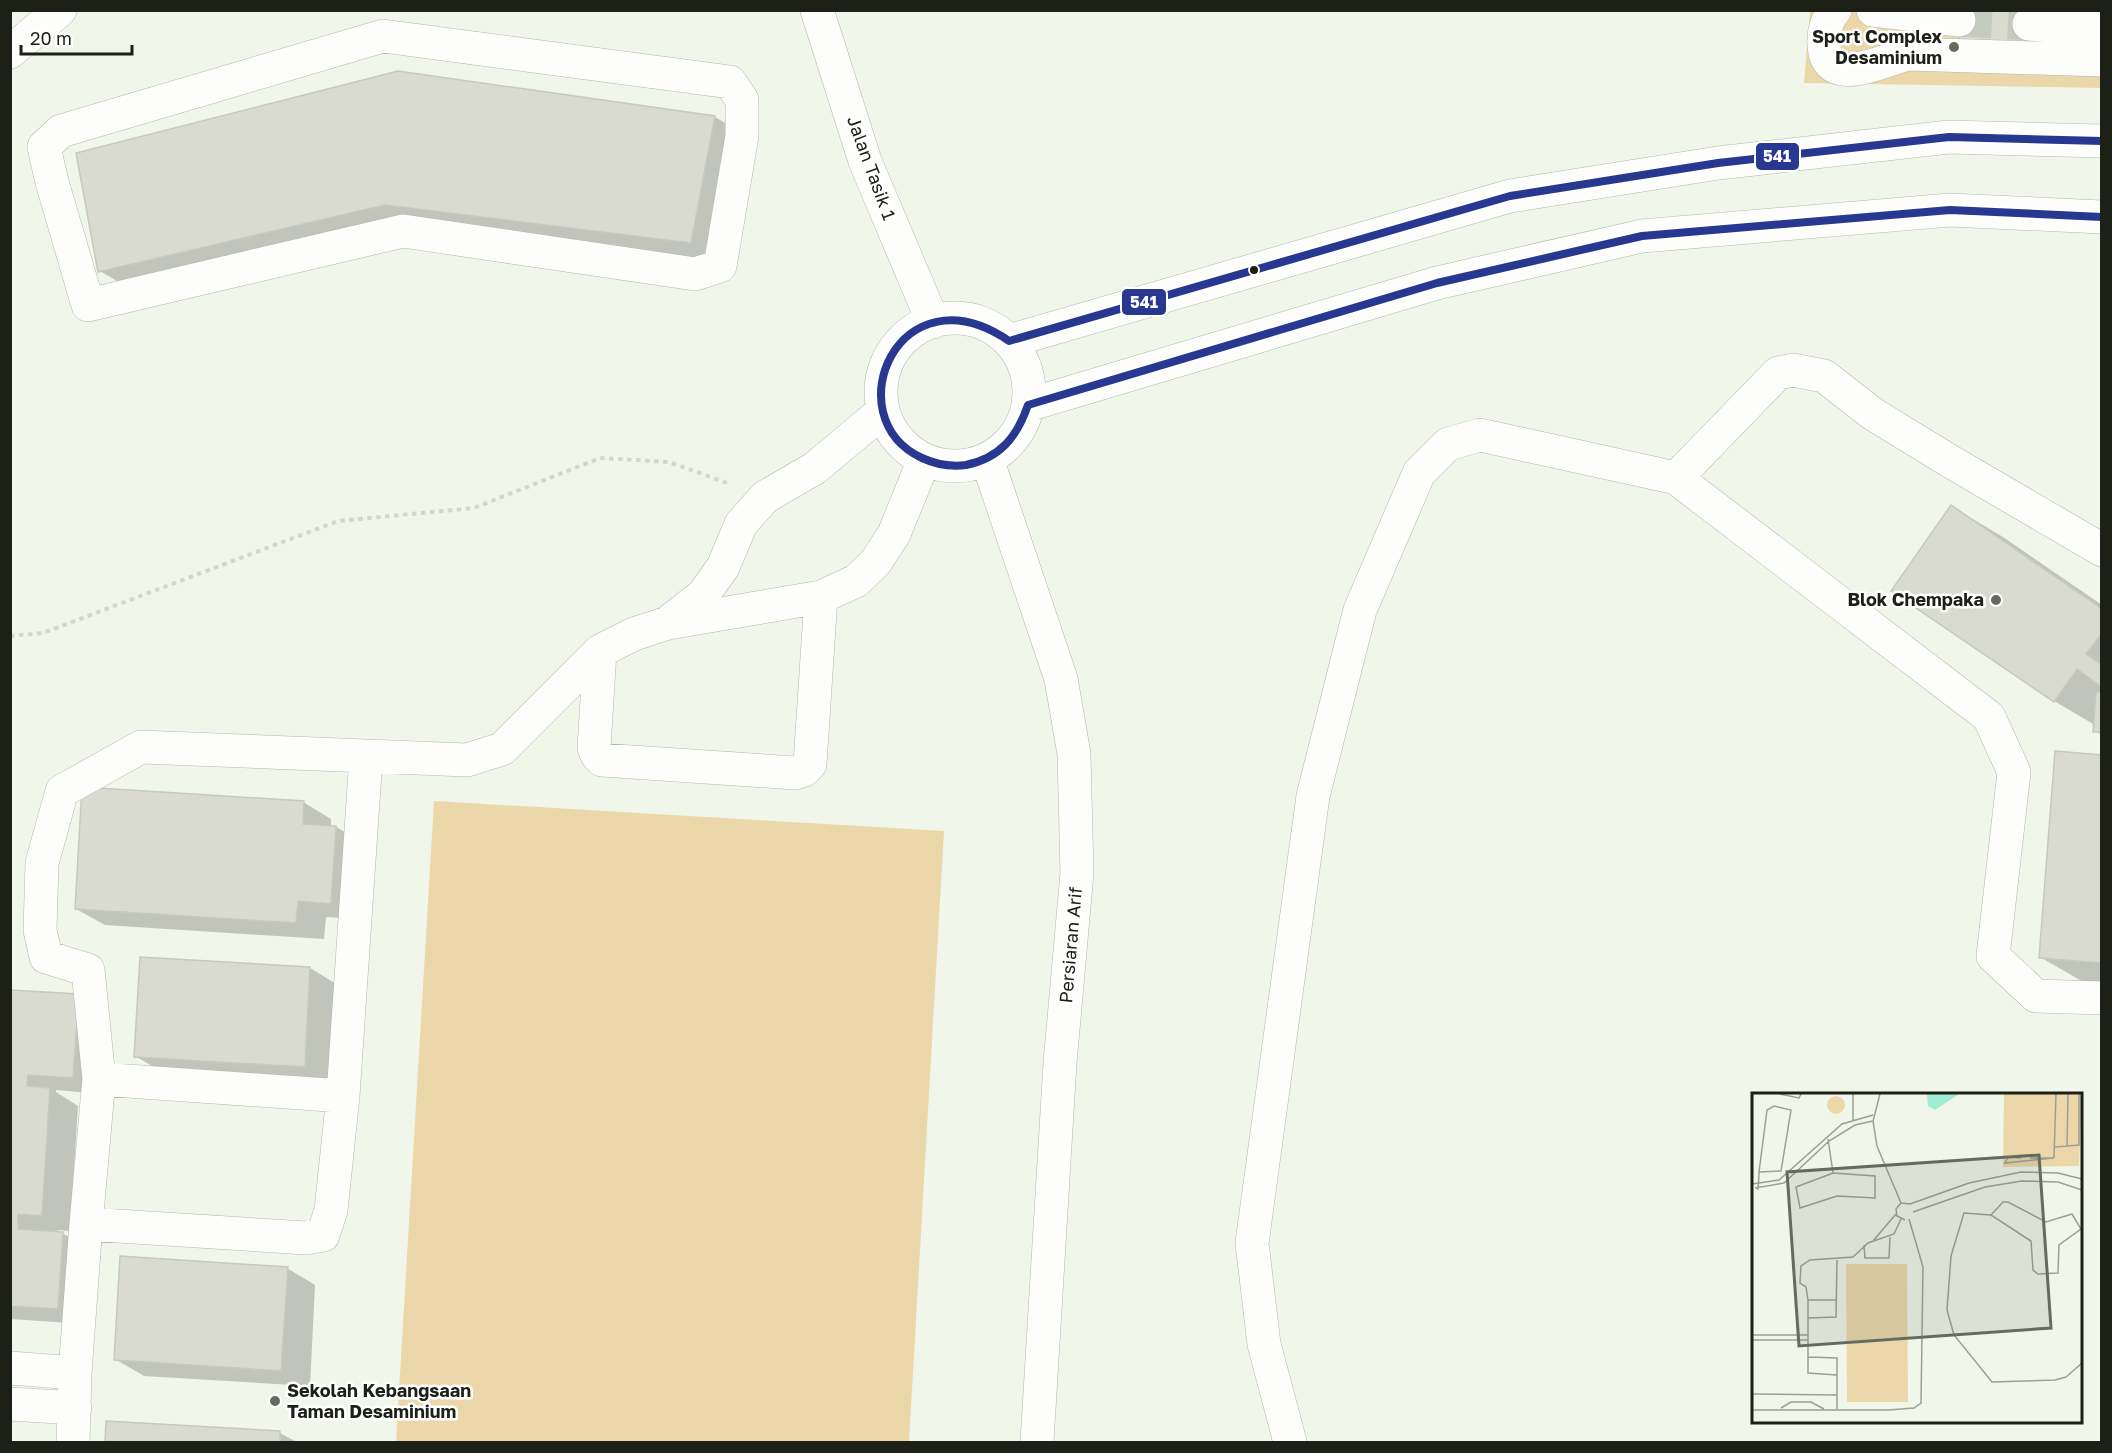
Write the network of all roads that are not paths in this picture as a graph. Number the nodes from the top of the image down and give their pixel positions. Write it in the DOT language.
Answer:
graph roads {
  1 [pos="60,10"];
  2 [pos="817,10"];
  3 [pos="1835,10"];
  4 [pos="1873,10"];
  5 [pos="1959,20"];
  6 [pos="383,23"];
  7 [pos="2028,24"];
  8 [pos="2102,29"];
  9 [pos="10,52"];
  10 [pos="2102,60"];
  11 [pos="2102,141"];
  12 [pos="2102,217"];
  13 [pos="933,322"];
  14 [pos="1009,341"];
  15 [pos="1028,405"];
  16 [pos="883,411"];
  17 [pos="924,459"];
  18 [pos="987,459"];
  19 [pos="1676,478"];
  20 [pos="2102,550"];
  21 [pos="821,597"];
  22 [pos="668,623"];
  23 [pos="600,651"];
  24 [pos="366,757"];
  25 [pos="2102,998"];
  26 [pos="99,1079"];
  27 [pos="343,1096"];
  28 [pos="86,1224"];
  29 [pos="10,1368"];
  30 [pos="75,1373"];
  31 [pos="10,1404"];
  32 [pos="75,1408"];
  33 [pos="73,1443"];
  34 [pos="1037,1443"];
  35 [pos="1290,1443"];
  1 -- 9 [label="street"];
  2 -- 13 [label="street, Jalan Tasik 1"];
  3 -- 10 [label="street"];
  4 -- 5 [label="street"];
  6 -- 6 [label="street"];
  7 -- 8 [label="street"];
  11 -- 14 [label="street"];
  12 -- 15 [label="street"];
  13 -- 14 [label="street"];
  13 -- 16 [label="street"];
  14 -- 15 [label="street"];
  15 -- 18 [label="street"];
  16 -- 17 [label="street"];
  16 -- 22 [label="street"];
  17 -- 18 [label="street"];
  17 -- 21 [label="street"];
  18 -- 34 [label="street, Persiaran Arif"];
  19 -- 20 [label="street"];
  19 -- 25 [label="street"];
  19 -- 35 [label="street"];
  21 -- 22 [label="street"];
  21 -- 23 [label="street"];
  22 -- 23 [label="street"];
  23 -- 24 [label="street"];
  24 -- 26 [label="street"];
  24 -- 27 [label="street"];
  26 -- 27 [label="street"];
  26 -- 28 [label="street"];
  27 -- 28 [label="street"];
  28 -- 30 [label="street"];
  29 -- 30 [label="street"];
  30 -- 32 [label="street"];
  31 -- 32 [label="street"];
  32 -- 33 [label="street"];
}
